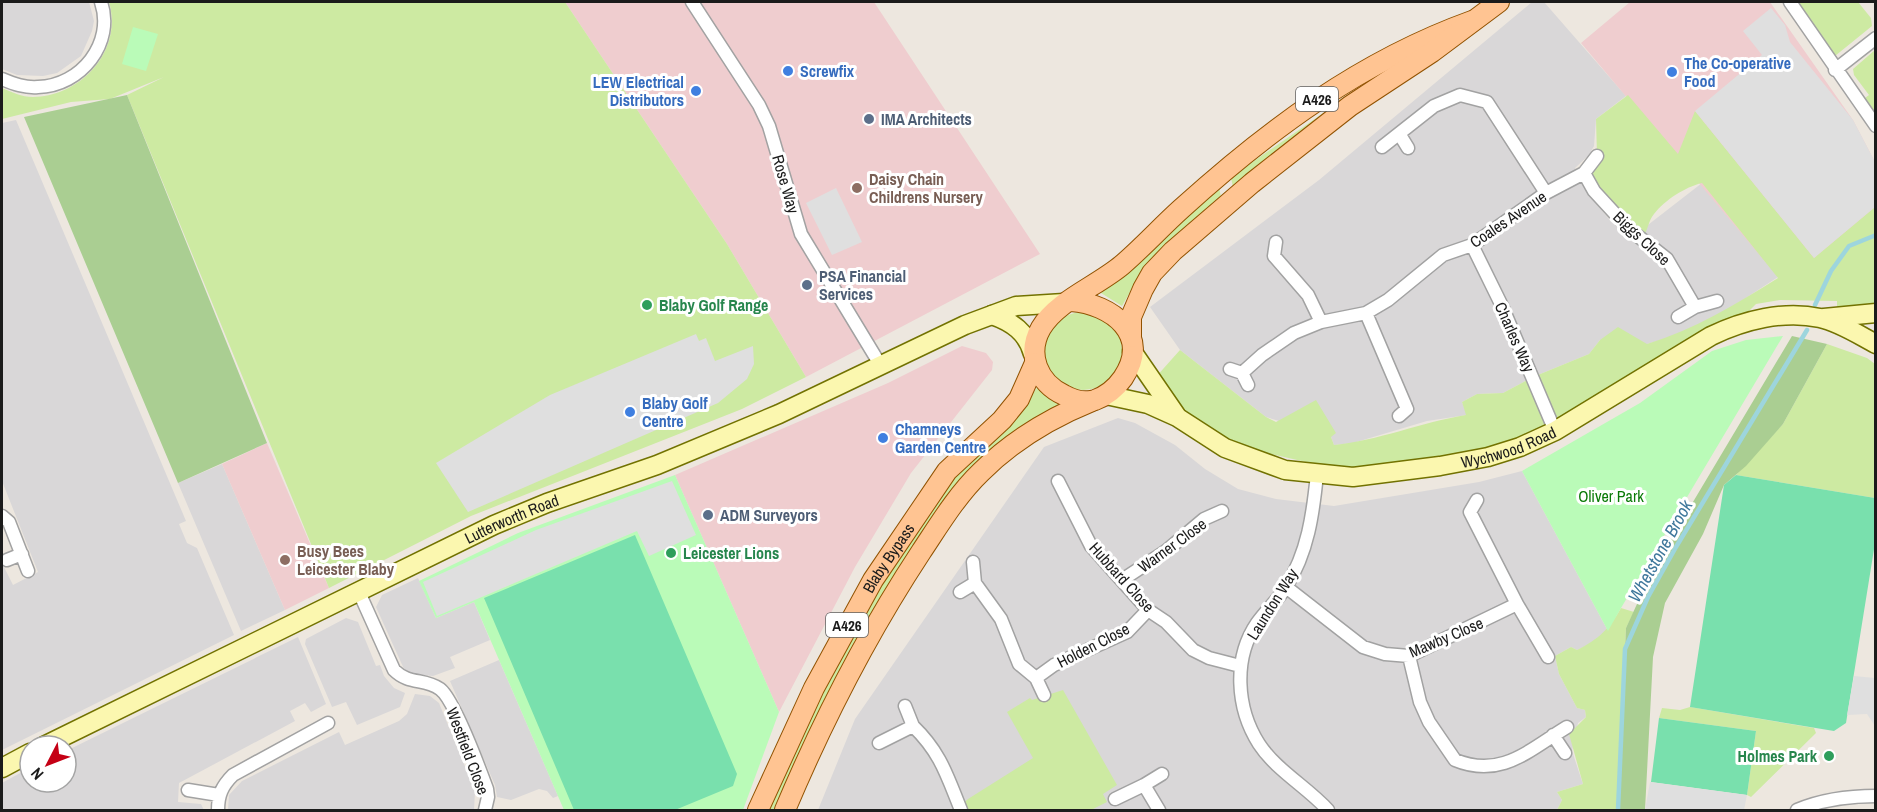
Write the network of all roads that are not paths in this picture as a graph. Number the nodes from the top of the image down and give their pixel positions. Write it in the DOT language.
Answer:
graph roads {
  1 [pos="101,2"];
  2 [pos="692,2"];
  3 [pos="1499,2"];
  4 [pos="1790,2"];
  5 [pos="1472,21"];
  6 [pos="1875,38"];
  7 [pos="1835,70"];
  8 [pos="2,79"];
  9 [pos="1875,126"];
  10 [pos="1400,135"];
  11 [pos="1382,147"];
  12 [pos="1408,147"];
  13 [pos="1597,156"];
  14 [pos="1584,173"];
  15 [pos="1546,193"];
  16 [pos="1276,242"];
  17 [pos="1472,245"];
  18 [pos="1717,301"];
  19 [pos="1068,302"];
  20 [pos="1695,307"];
  21 [pos="1365,313"];
  22 [pos="1875,313"];
  23 [pos="992,315"];
  24 [pos="1678,317"];
  25 [pos="1822,319"];
  26 [pos="1321,322"];
  27 [pos="1131,344"];
  28 [pos="1875,344"];
  29 [pos="1034,358"];
  30 [pos="880,366"];
  31 [pos="1230,369"];
  32 [pos="1242,373"];
  33 [pos="1248,385"];
  34 [pos="1099,398"];
  35 [pos="1408,412"];
  36 [pos="1177,417"];
  37 [pos="1555,431"];
  38 [pos="1317,474"];
  39 [pos="1058,481"];
  40 [pos="1477,500"];
  41 [pos="1222,511"];
  42 [pos="2,516"];
  43 [pos="22,554"];
  44 [pos="8,560"];
  45 [pos="973,562"];
  46 [pos="28,571"];
  47 [pos="1122,580"];
  48 [pos="975,583"];
  49 [pos="1286,587"];
  50 [pos="358,590"];
  51 [pos="960,592"];
  52 [pos="1517,604"];
  53 [pos="1148,610"];
  54 [pos="1409,656"];
  55 [pos="1548,657"];
  56 [pos="1240,666"];
  57 [pos="1036,678"];
  58 [pos="1044,694"];
  59 [pos="905,706"];
  60 [pos="328,723"];
  61 [pos="914,726"];
  62 [pos="1567,727"];
  63 [pos="68,734"];
  64 [pos="1553,735"];
  65 [pos="879,743"];
  66 [pos="1565,753"];
  67 [pos="18,759"];
  68 [pos="2,768"];
  69 [pos="1162,774"];
  70 [pos="1144,785"];
  71 [pos="188,790"];
  72 [pos="219,795"];
  73 [pos="1875,796"];
  74 [pos="1115,799"];
  75 [pos="218,810"];
  76 [pos="485,810"];
  77 [pos="758,810"];
  78 [pos="785,810"];
  79 [pos="961,810"];
  80 [pos="1159,810"];
  81 [pos="1328,810"];
  82 [pos="1797,810"];
  1 -- 8 [label="street"];
  2 -- 30 [label="street, Rose Way"];
  3 -- 5 [label="main road, A426"];
  4 -- 7 [label="street"];
  5 -- 19 [label="main road, A426"];
  5 -- 27 [label="main road, A426"];
  6 -- 7 [label="street"];
  7 -- 9 [label="street"];
  10 -- 11 [label="street"];
  10 -- 12 [label="street"];
  10 -- 15 [label="street"];
  13 -- 14 [label="street, Coales Avenue"];
  14 -- 15 [label="street, Coales Avenue"];
  14 -- 20 [label="street, Biggs Close"];
  15 -- 17 [label="street, Coales Avenue"];
  16 -- 26 [label="street"];
  17 -- 21 [label="street, Coales Avenue"];
  17 -- 37 [label="street, Charles Way"];
  18 -- 20 [label="street"];
  19 -- 23 [label="street, Lutterworth Road"];
  19 -- 27 [label="main road"];
  19 -- 29 [label="main road"];
  20 -- 24 [label="street"];
  21 -- 26 [label="street, Coales Avenue"];
  21 -- 35 [label="street"];
  22 -- 25 [label="street, Wychwood Road"];
  23 -- 29 [label="street"];
  23 -- 30 [label="street, Lutterworth Road"];
  25 -- 28 [label="street, Wychwood Road"];
  25 -- 37 [label="street, Wychwood Road"];
  26 -- 32 [label="street, Coales Avenue"];
  27 -- 34 [label="main road"];
  27 -- 36 [label="street, Wychwood Road"];
  29 -- 34 [label="main road"];
  29 -- 77 [label="main road, Blaby Bypass / A426"];
  30 -- 50 [label="street, Lutterworth Road"];
  31 -- 32 [label="street"];
  32 -- 33 [label="street"];
  34 -- 36 [label="street, Wychwood Road"];
  34 -- 78 [label="main road, Blaby Bypass / A426"];
  36 -- 38 [label="street, Wychwood Road"];
  37 -- 38 [label="street, Wychwood Road"];
  38 -- 49 [label="street, Laundon Way"];
  39 -- 47 [label="street, Hubbard Close"];
  40 -- 52 [label="street"];
  41 -- 47 [label="street, Warner Close"];
  42 -- 43 [label="street"];
  43 -- 44 [label="street"];
  43 -- 46 [label="street"];
  45 -- 48 [label="street"];
  47 -- 53 [label="street, Hubbard Close"];
  48 -- 51 [label="street"];
  48 -- 57 [label="street"];
  49 -- 54 [label="street, Mawby Close"];
  49 -- 56 [label="street, Laundon Way"];
  50 -- 63 [label="street, Lutterworth Road"];
  50 -- 76 [label="street, Westfield Close"];
  52 -- 54 [label="street, Mawby Close"];
  52 -- 55 [label="street"];
  53 -- 56 [label="street, Hubbard Close"];
  53 -- 57 [label="street, Holden Close"];
  54 -- 64 [label="street"];
  56 -- 81 [label="street, Laundon Way"];
  57 -- 58 [label="street"];
  59 -- 61 [label="street"];
  60 -- 72 [label="street"];
  61 -- 65 [label="street"];
  61 -- 79 [label="street"];
  62 -- 64 [label="street"];
  64 -- 66 [label="street"];
  67 -- 68 [label="street"];
  69 -- 70 [label="street"];
  70 -- 74 [label="street"];
  70 -- 80 [label="street"];
  71 -- 72 [label="street"];
  72 -- 75 [label="street"];
  73 -- 82 [label="street"];
}
